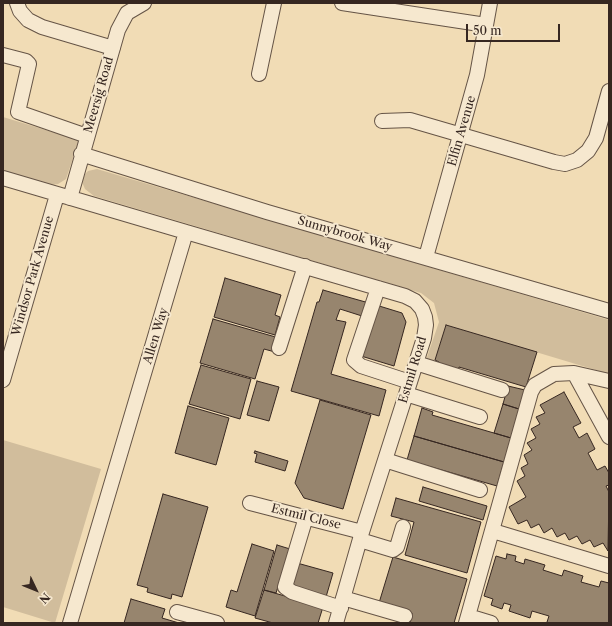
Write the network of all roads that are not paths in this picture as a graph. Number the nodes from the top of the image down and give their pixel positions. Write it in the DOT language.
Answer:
graph roads {
  1 [pos="17,3"];
  2 [pos="144,3"];
  3 [pos="274,3"];
  4 [pos="347,3"];
  5 [pos="490,3"];
  6 [pos="124,8"];
  7 [pos="486,25"];
  8 [pos="113,48"];
  9 [pos="3,55"];
  10 [pos="259,74"];
  11 [pos="609,91"];
  12 [pos="382,121"];
  13 [pos="460,134"];
  14 [pos="87,136"];
  15 [pos="81,154"];
  16 [pos="3,178"];
  17 [pos="63,196"];
  18 [pos="186,232"];
  19 [pos="426,257"];
  20 [pos="305,266"];
  21 [pos="378,288"];
  22 [pos="609,311"];
  23 [pos="279,348"];
  24 [pos="416,363"];
  25 [pos="574,373"];
  26 [pos="3,380"];
  27 [pos="609,381"];
  28 [pos="408,388"];
  29 [pos="502,390"];
  30 [pos="480,417"];
  31 [pos="609,437"];
  32 [pos="385,460"];
  33 [pos="480,490"];
  34 [pos="250,503"];
  35 [pos="306,517"];
  36 [pos="403,527"];
  37 [pos="493,531"];
  38 [pos="361,536"];
  39 [pos="609,566"];
  40 [pos="342,603"];
  41 [pos="177,612"];
  42 [pos="405,616"];
  43 [pos="467,620"];
  44 [pos="70,623"];
  45 [pos="217,623"];
  46 [pos="336,623"];
  47 [pos="491,623"];
  1 -- 8 [label="street"];
  2 -- 6 [label="street, Meersig Road"];
  3 -- 10 [label="street"];
  4 -- 7 [label="street"];
  5 -- 7 [label="street, Elfin Avenue"];
  6 -- 8 [label="street, Meersig Road"];
  7 -- 13 [label="street, Elfin Avenue"];
  8 -- 14 [label="street, Meersig Road"];
  9 -- 14 [label="street"];
  11 -- 13 [label="street"];
  12 -- 13 [label="street"];
  13 -- 19 [label="street, Elfin Avenue"];
  14 -- 15 [label="street, Meersig Road"];
  15 -- 17 [label="street, Meersig Road"];
  15 -- 19 [label="street, Sunnybrook Way"];
  16 -- 17 [label="street"];
  17 -- 18 [label="street"];
  17 -- 26 [label="street, Windsor Park Avenue"];
  18 -- 20 [label="street, Estmil Road"];
  18 -- 44 [label="street, Allen Way"];
  19 -- 22 [label="street, Sunnybrook Way"];
  20 -- 21 [label="street, Estmil Road"];
  20 -- 23 [label="street"];
  21 -- 24 [label="street, Estmil Road"];
  21 -- 28 [label="street"];
  24 -- 28 [label="street, Estmil Road"];
  24 -- 29 [label="street"];
  25 -- 27 [label="street"];
  25 -- 31 [label="street"];
  25 -- 37 [label="street"];
  28 -- 30 [label="street"];
  28 -- 32 [label="street, Estmil Road"];
  32 -- 33 [label="street"];
  32 -- 38 [label="street, Estmil Road"];
  34 -- 35 [label="street, Estmil Close"];
  35 -- 38 [label="street, Estmil Close"];
  35 -- 40 [label="street"];
  36 -- 38 [label="street, Estmil Close"];
  37 -- 39 [label="street"];
  37 -- 43 [label="street"];
  38 -- 40 [label="street, Estmil Road"];
  40 -- 42 [label="street"];
  40 -- 46 [label="street, Estmil Road"];
  41 -- 45 [label="street"];
  43 -- 47 [label="street"];
}
